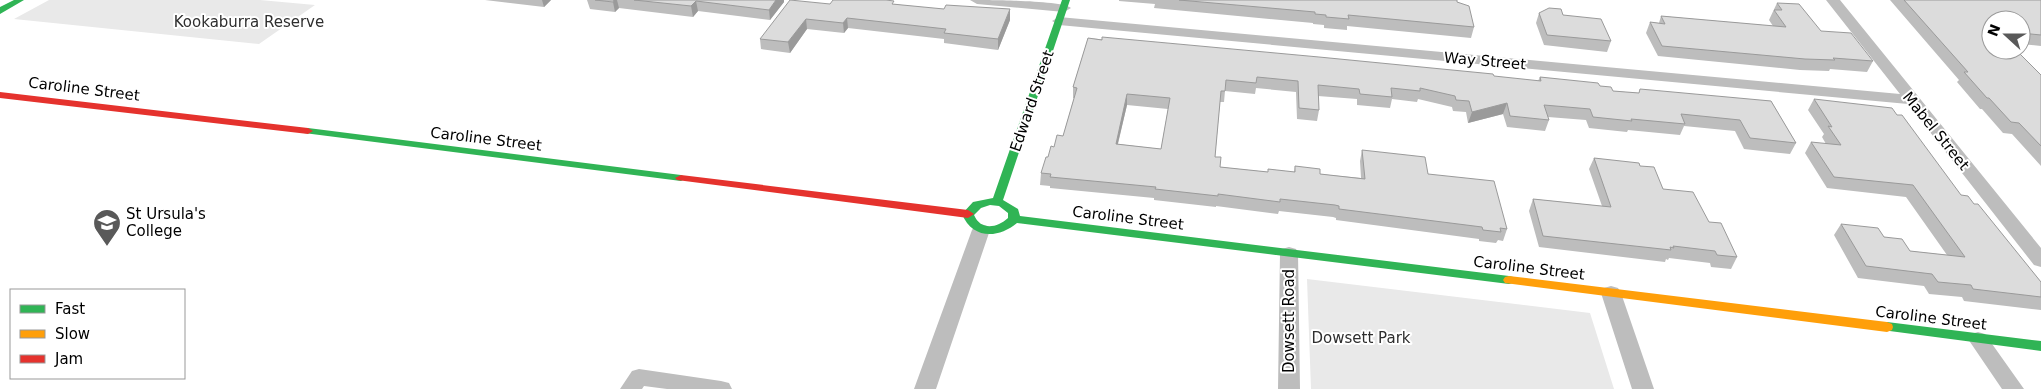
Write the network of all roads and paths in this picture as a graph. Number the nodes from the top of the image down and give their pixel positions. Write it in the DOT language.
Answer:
graph roads {
  1 [pos="20,0"];
  2 [pos="977,0"];
  3 [pos="1833,0"];
  4 [pos="0,10"];
  5 [pos="1063,10"];
  6 [pos="0,95"];
  7 [pos="1911,100"];
  8 [pos="997,202"];
  9 [pos="968,214"];
  10 [pos="1014,219"];
  11 [pos="980,230"];
  12 [pos="1289,253"];
  13 [pos="2041,262"];
  14 [pos="1611,293"];
  15 [pos="1978,338"];
  16 [pos="2041,346"];
  17 [pos="631,389"];
  18 [pos="721,389"];
  19 [pos="924,389"];
  20 [pos="1289,389"];
  21 [pos="1643,389"];
  22 [pos="2013,389"];
  1 -- 4 [label="street"];
  2 -- 5 [label="street, Way Street"];
  3 -- 7 [label="street, Mabel Street"];
  5 -- 7 [label="street, Way Street"];
  5 -- 8 [label="street, Edward Street"];
  6 -- 9 [label="street, Caroline Street"];
  7 -- 13 [label="street, Mabel Street"];
  8 -- 9 [label="street"];
  8 -- 10 [label="street"];
  9 -- 11 [label="street"];
  10 -- 11 [label="street"];
  10 -- 12 [label="street, Caroline Street"];
  11 -- 19 [label="street"];
  12 -- 14 [label="street, Caroline Street"];
  12 -- 20 [label="street, Dowsett Road"];
  14 -- 15 [label="street, Caroline Street"];
  14 -- 21 [label="street"];
  15 -- 16 [label="street, Caroline Street"];
  15 -- 22 [label="street"];
  17 -- 18 [label="street"];
}
